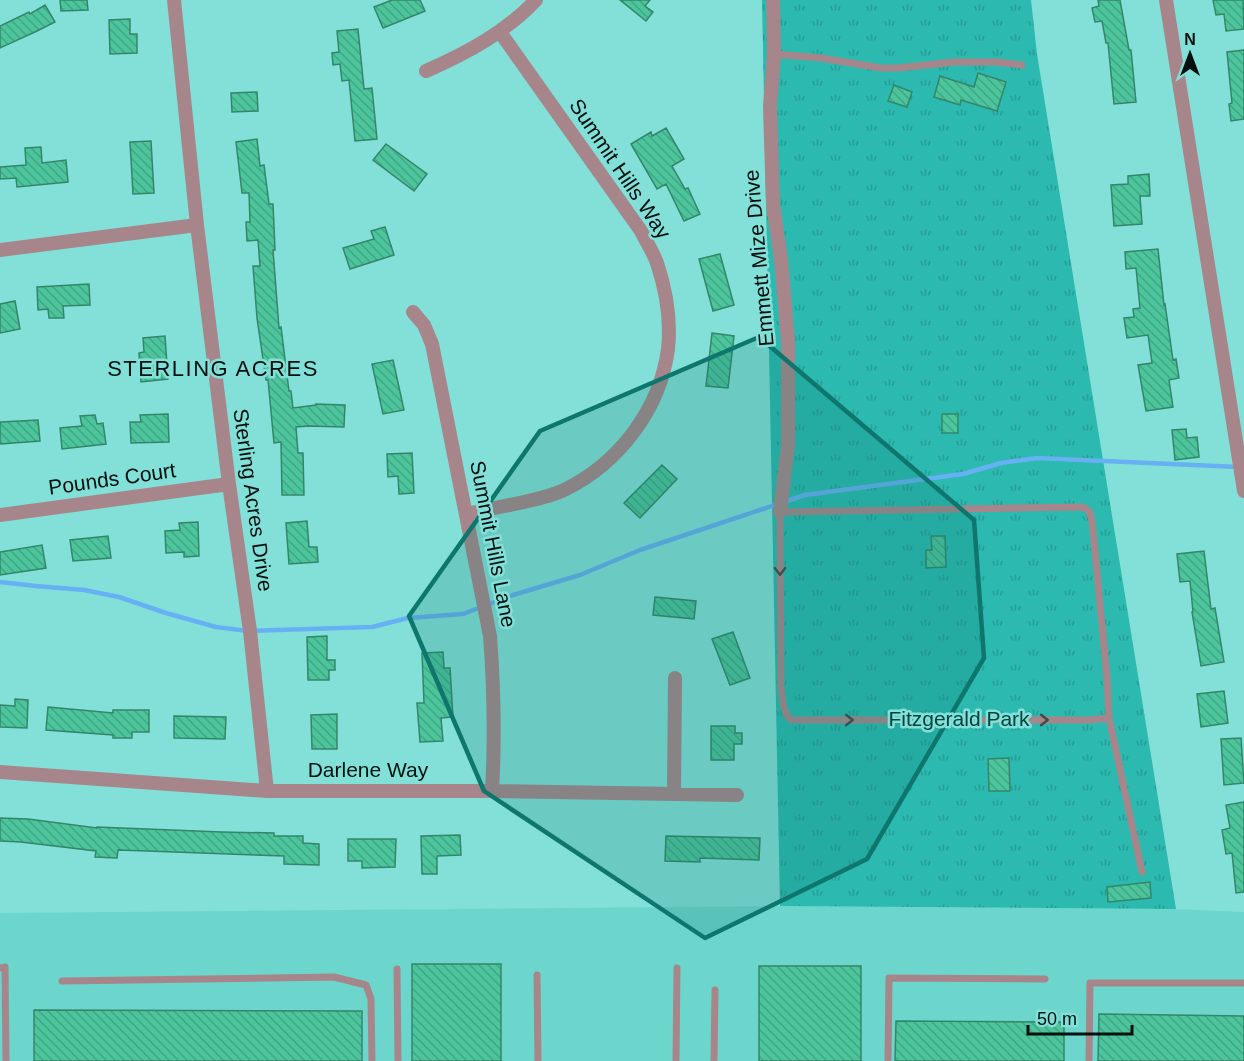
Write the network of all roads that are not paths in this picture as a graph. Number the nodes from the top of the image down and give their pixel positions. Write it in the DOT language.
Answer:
graph roads {
  1 [pos="174,0"];
  2 [pos="536,0"];
  3 [pos="773,0"];
  4 [pos="1166,0"];
  5 [pos="500,32"];
  6 [pos="774,54"];
  7 [pos="1022,65"];
  8 [pos="426,71"];
  9 [pos="197,225"];
  10 [pos="0,250"];
  11 [pos="413,312"];
  12 [pos="229,484"];
  13 [pos="1244,490"];
  14 [pos="780,512"];
  15 [pos="466,514"];
  16 [pos="0,515"];
  17 [pos="675,678"];
  18 [pos="1109,718"];
  19 [pos="0,772"];
  20 [pos="492,791"];
  21 [pos="267,792"];
  22 [pos="674,793"];
  23 [pos="737,795"];
  24 [pos="1142,872"];
  25 [pos="0,968"];
  26 [pos="677,968"];
  27 [pos="397,969"];
  28 [pos="537,975"];
  29 [pos="1045,979"];
  30 [pos="62,981"];
  31 [pos="1244,983"];
  32 [pos="715,990"];
  33 [pos="6,1061"];
  34 [pos="372,1061"];
  35 [pos="398,1061"];
  36 [pos="538,1061"];
  37 [pos="676,1061"];
  38 [pos="714,1061"];
  39 [pos="888,1061"];
  40 [pos="1089,1061"];
  1 -- 9 [label="street, Sterling Acres Drive"];
  2 -- 5 [label="street"];
  3 -- 6 [label="street, Emmett Mize Drive"];
  4 -- 13 [label="street"];
  5 -- 8 [label="street"];
  5 -- 15 [label="street, Summit Hills Way"];
  6 -- 7 [label="lane"];
  6 -- 14 [label="street, Emmett Mize Drive"];
  9 -- 10 [label="street"];
  9 -- 12 [label="street, Sterling Acres Drive"];
  11 -- 15 [label="street, Summit Hills Lane"];
  12 -- 16 [label="street, Pounds Court"];
  12 -- 21 [label="street, Sterling Acres Drive"];
  14 -- 18 [label="lane"];
  14 -- 18 [label="lane, one-way"];
  15 -- 20 [label="street, Summit Hills Lane"];
  17 -- 22 [label="street"];
  18 -- 24 [label="lane"];
  19 -- 21 [label="street, Darlene Way"];
  20 -- 21 [label="street, Darlene Way"];
  20 -- 22 [label="street, Darlene Way"];
  22 -- 23 [label="street, Darlene Way"];
  25 -- 33 [label="lane"];
  26 -- 37 [label="lane"];
  27 -- 35 [label="lane"];
  28 -- 36 [label="lane"];
  29 -- 39 [label="lane"];
  30 -- 34 [label="lane"];
  31 -- 40 [label="lane"];
  32 -- 38 [label="lane"];
}
